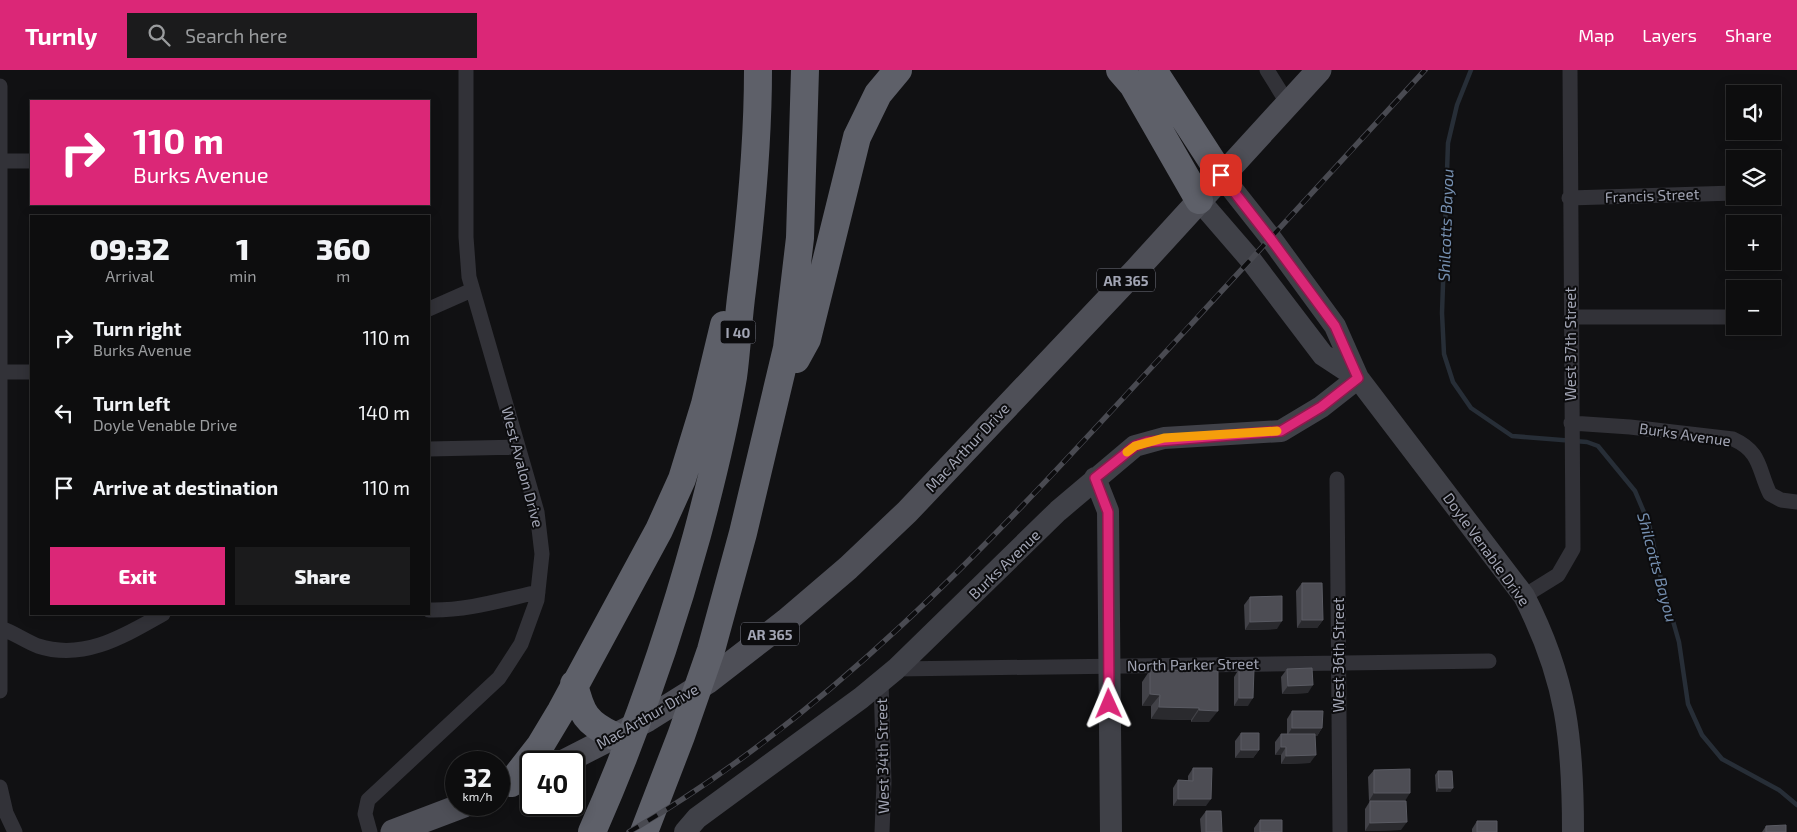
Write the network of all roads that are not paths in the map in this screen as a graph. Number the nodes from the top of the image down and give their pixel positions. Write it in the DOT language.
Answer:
graph roads {
  1 [pos="466,70"];
  2 [pos="758,70"];
  3 [pos="805,70"];
  4 [pos="898,70"];
  5 [pos="1120,70"];
  6 [pos="1153,70"];
  7 [pos="1267,70"];
  8 [pos="1319,70"];
  9 [pos="1570,70"];
  10 [pos="0,86"];
  11 [pos="1288,104"];
  12 [pos="0,161"];
  13 [pos="30,161"];
  14 [pos="1221,175"];
  15 [pos="1726,193"];
  16 [pos="1569,198"];
  17 [pos="1199,200"];
  18 [pos="749,237"];
  19 [pos="0,270"];
  20 [pos="472,290"];
  21 [pos="430,309"];
  22 [pos="1571,317"];
  23 [pos="1726,317"];
  24 [pos="2,372"];
  25 [pos="30,372"];
  26 [pos="1358,378"];
  27 [pos="776,398"];
  28 [pos="1571,425"];
  29 [pos="518,447"];
  30 [pos="430,449"];
  31 [pos="1,450"];
  32 [pos="1095,478"];
  33 [pos="1337,479"];
  34 [pos="1797,502"];
  35 [pos="538,592"];
  36 [pos="1524,596"];
  37 [pos="430,610"];
  38 [pos="161,615"];
  39 [pos="1,628"];
  40 [pos="1489,660"];
  41 [pos="1338,662"];
  42 [pos="1108,666"];
  43 [pos="888,675"];
  44 [pos="574,684"];
  45 [pos="0,691"];
  46 [pos="614,736"];
  47 [pos="585,751"];
  48 [pos="514,783"];
  49 [pos="0,788"];
  50 [pos="445,812"];
  51 [pos="691,825"];
  52 [pos="15,832"];
  53 [pos="370,832"];
  54 [pos="393,832"];
  55 [pos="592,832"];
  56 [pos="644,832"];
  57 [pos="678,832"];
  58 [pos="882,832"];
  59 [pos="1111,832"];
  60 [pos="1340,832"];
  61 [pos="1573,832"];
  1 -- 20 [label="street, West Avalon Drive"];
  2 -- 18 [label="highway, I 40"];
  3 -- 27 [label="highway"];
  4 -- 27 [label="highway"];
  5 -- 17 [label="highway"];
  6 -- 14 [label="highway"];
  7 -- 11 [label="street"];
  8 -- 11 [label="main road, Mac Arthur Drive / AR 365"];
  9 -- 16 [label="street, West 37th Street"];
  10 -- 12 [label="street"];
  11 -- 14 [label="main road, Mac Arthur Drive / AR 365"];
  12 -- 13 [label="street"];
  12 -- 19 [label="street"];
  14 -- 17 [label="main road, Mac Arthur Drive / AR 365"];
  14 -- 26 [label="main road, Doyle Venable Drive"];
  15 -- 16 [label="street, Francis Street"];
  16 -- 22 [label="street, West 37th Street"];
  17 -- 26 [label="main road, Doyle Venable Drive"];
  17 -- 46 [label="main road, Mac Arthur Drive / AR 365"];
  18 -- 44 [label="highway"];
  18 -- 55 [label="highway, I 40"];
  19 -- 24 [label="street"];
  20 -- 21 [label="street"];
  20 -- 29 [label="street, West Avalon Drive"];
  22 -- 23 [label="street"];
  22 -- 28 [label="street, West 37th Street"];
  24 -- 25 [label="street"];
  24 -- 31 [label="street"];
  26 -- 32 [label="main road, Burks Avenue"];
  26 -- 36 [label="main road, Doyle Venable Drive"];
  27 -- 56 [label="highway"];
  28 -- 34 [label="street, Burks Avenue"];
  28 -- 36 [label="street, West 37th Street"];
  29 -- 30 [label="street"];
  29 -- 35 [label="street, West Avalon Drive"];
  31 -- 39 [label="street"];
  32 -- 42 [label="main road"];
  32 -- 43 [label="main road, Burks Avenue"];
  33 -- 41 [label="street, West 36th Street"];
  35 -- 37 [label="street"];
  35 -- 53 [label="street, West Avalon Drive"];
  36 -- 61 [label="main road, Doyle Venable Drive"];
  38 -- 39 [label="street"];
  39 -- 45 [label="street"];
  40 -- 41 [label="street, North Parker Street"];
  41 -- 42 [label="street, North Parker Street"];
  41 -- 60 [label="street, West 36th Street"];
  42 -- 43 [label="street, North Parker Street"];
  42 -- 59 [label="main road"];
  43 -- 51 [label="main road, Burks Avenue"];
  43 -- 58 [label="street, West 34th Street"];
  44 -- 46 [label="highway"];
  44 -- 48 [label="highway"];
  46 -- 47 [label="main road, Mac Arthur Drive / AR 365"];
  49 -- 52 [label="street"];
  50 -- 54 [label="main road"];
  51 -- 57 [label="main road, Burks Avenue"];
}
